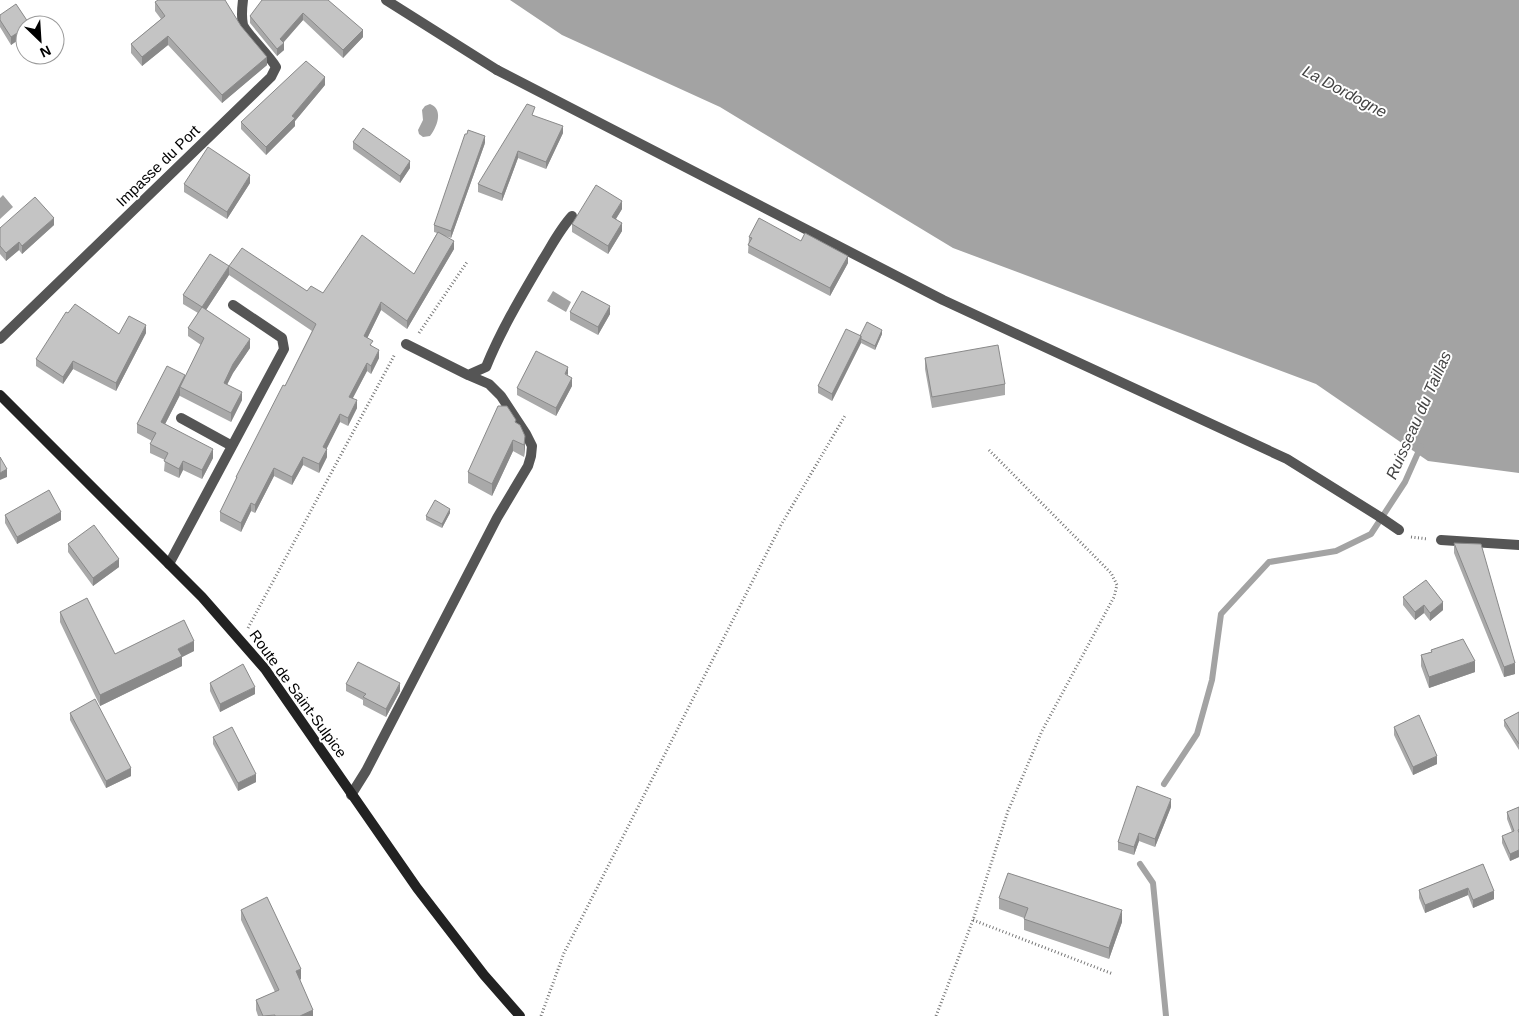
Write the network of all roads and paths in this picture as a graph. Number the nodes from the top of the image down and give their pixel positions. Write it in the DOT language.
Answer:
graph roads {
  1 [pos="243,0"];
  2 [pos="386,0"];
  3 [pos="572,216"];
  4 [pos="468,262"];
  5 [pos="233,305"];
  6 [pos="0,339"];
  7 [pos="406,344"];
  8 [pos="468,375"];
  9 [pos="0,395"];
  10 [pos="846,414"];
  11 [pos="181,418"];
  12 [pos="232,446"];
  13 [pos="988,450"];
  14 [pos="1399,530"];
  15 [pos="1441,540"];
  16 [pos="1519,546"];
  17 [pos="169,564"];
  18 [pos="241,641"];
  19 [pos="352,794"];
  20 [pos="972,920"];
  21 [pos="1113,974"];
  22 [pos="520,1016"];
  23 [pos="541,1016"];
  24 [pos="936,1016"];
  1 -- 6 [label="street, Impasse du Port"];
  2 -- 14 [label="street"];
  3 -- 8 [label="street"];
  4 -- 7 [label="path"];
  5 -- 12 [label="street"];
  7 -- 8 [label="street"];
  7 -- 18 [label="path"];
  8 -- 19 [label="street"];
  9 -- 17 [label="main road, Route de Saint-Sulpice"];
  10 -- 23 [label="path"];
  11 -- 12 [label="street"];
  12 -- 17 [label="street"];
  13 -- 20 [label="path"];
  14 -- 15 [label="path"];
  15 -- 16 [label="street"];
  17 -- 18 [label="main road, Route de Saint-Sulpice"];
  18 -- 19 [label="main road, Route de Saint-Sulpice"];
  19 -- 22 [label="main road, Route de Saint-Sulpice"];
  20 -- 21 [label="path"];
  20 -- 24 [label="path"];
}
